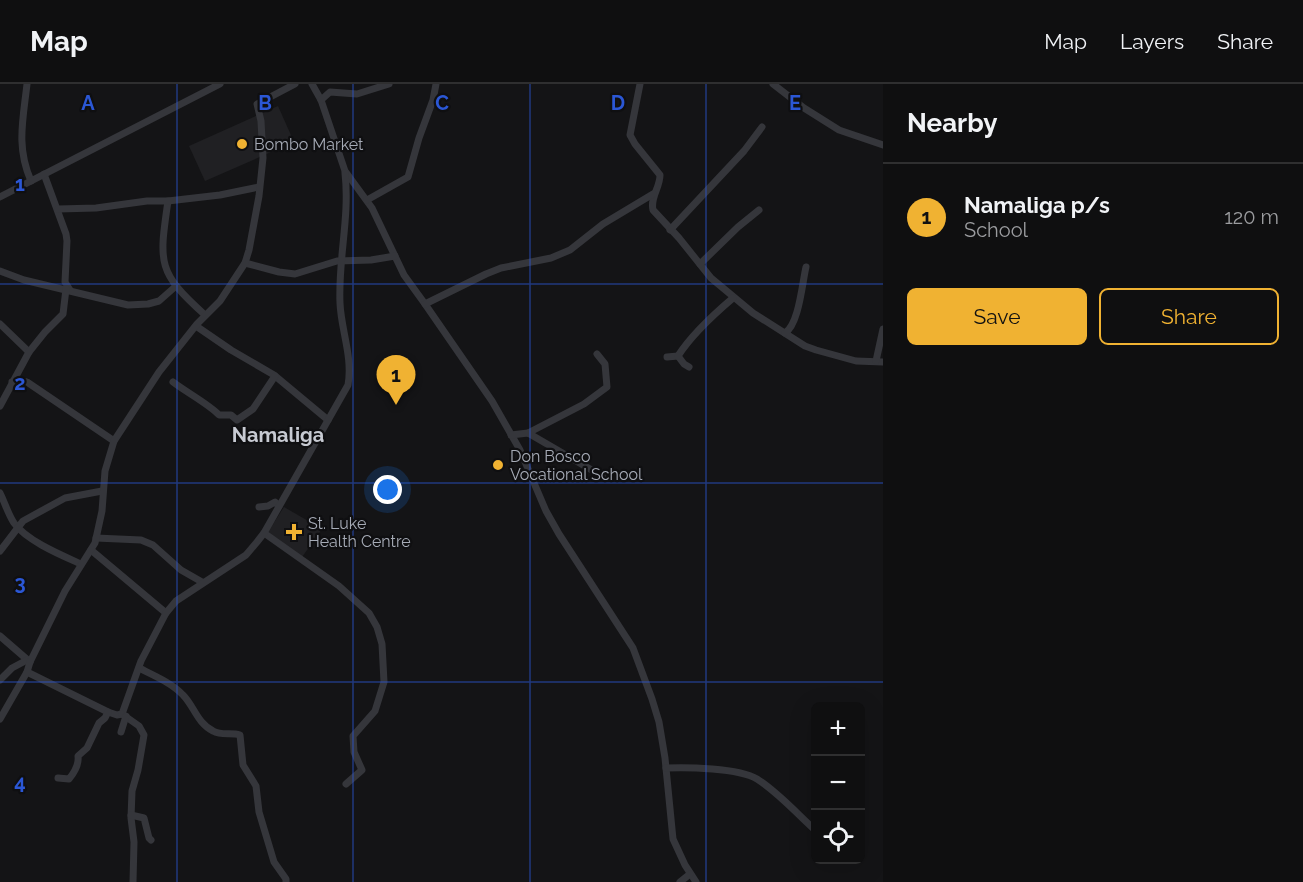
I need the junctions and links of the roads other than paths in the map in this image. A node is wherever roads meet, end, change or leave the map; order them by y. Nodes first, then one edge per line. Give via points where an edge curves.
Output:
1 (27, 84) edge
2 (220, 84) edge
3 (295, 84) edge
4 (312, 84) edge
5 (389, 84) edge
6 (436, 84) edge
7 (640, 84) edge
8 (773, 84) edge
9 (321, 99) junction
10 (762, 127) dead end
11 (883, 145) edge
12 (345, 171) junction
13 (44, 174) junction
14 (31, 181) junction
15 (259, 187) junction
16 (654, 194) junction
17 (0, 197) edge
18 (367, 200) junction
19 (168, 201) junction
20 (58, 209) junction
21 (759, 210) dead end
22 (670, 230) junction
23 (395, 256) junction
24 (340, 261) junction
25 (245, 263) junction
26 (700, 264) junction
27 (806, 267) dead end
28 (0, 271) edge
29 (176, 286) junction
30 (65, 287) junction
31 (734, 298) junction
32 (425, 304) junction
33 (205, 315) junction
34 (0, 324) edge
35 (196, 326) junction
36 (883, 329) edge
37 (785, 333) junction
38 (29, 352) junction
39 (597, 354) dead end
40 (678, 356) junction
41 (667, 357) dead end
42 (880, 361) edge
43 (689, 367) dead end
44 (275, 376) junction
45 (12, 382) junction
46 (173, 382) dead end
47 (0, 406) edge
48 (328, 420) junction
49 (528, 433) junction
50 (511, 435) junction
51 (114, 441) junction
52 (602, 476) dead end
53 (102, 491) junction
54 (0, 493) edge
55 (279, 506) junction
56 (259, 507) dead end
57 (17, 526) junction
58 (264, 533) junction
59 (96, 538) junction
60 (91, 550) junction
61 (0, 551) edge
62 (81, 564) junction
63 (202, 582) junction
64 (166, 613) junction
65 (0, 636) edge
66 (28, 661) junction
67 (139, 668) junction
68 (27, 672) junction
69 (0, 680) edge
70 (108, 712) junction
71 (124, 715) junction
72 (0, 719) edge
73 (121, 732) dead end
74 (666, 768) junction
75 (58, 778) dead end
76 (346, 784) dead end
77 (131, 815) junction
78 (811, 826) edge
79 (151, 840) dead end
80 (690, 874) junction
81 (133, 882) edge
82 (286, 882) edge
83 (680, 882) edge
84 (696, 882) edge

1 - 14 street via 21,146
2 - 13 street
3 - 15 street via 257,104 263,145
4 - 9 street
5 - 9 street via 357,94 330,92
6 - 18 street via 408,177
7 - 16 street via 630,135 660,175
8 - 11 street via 839,130
9 - 12 street
10 - 22 street
12 - 18 street
12 - 24 street via 347,213
13 - 14 street
13 - 20 street
14 - 17 street
15 - 19 street
15 - 25 street
16 - 22 street via 653,210
16 - 32 street via 603,224 570,250 501,268
18 - 23 street
19 - 20 street
19 - 29 street via 163,259
20 - 30 street via 68,241
21 - 26 street
22 - 26 street
23 - 24 street
23 - 32 street
24 - 25 street via 295,274
24 - 48 street via 340,302 349,378 345,393
25 - 33 street via 229,289
26 - 31 street
27 - 37 street via 795,318
28 - 30 street via 24,280
29 - 30 street via 159,301 135,305
29 - 33 street
30 - 38 street via 63,314
31 - 37 street
31 - 40 street via 710,318
32 - 50 street
33 - 35 street
34 - 38 street
35 - 44 street
35 - 51 street via 159,372
36 - 42 street
37 - 42 street via 826,353 856,361
38 - 45 street
39 - 49 street via 605,364 606,387 584,404
40 - 41 street
40 - 43 street
44 - 46 street via 253,409 237,420 231,415 219,415
44 - 48 street
45 - 47 street
45 - 51 street via 27,382
48 - 55 street
49 - 50 street
49 - 52 street
50 - 74 street via 550,519 633,648 659,722
51 - 53 street
53 - 57 street via 65,498
53 - 59 street
54 - 57 street
55 - 56 street via 275,502
55 - 58 street
57 - 61 street
57 - 62 street via 47,548
58 - 63 street via 246,555
58 - 76 street via 360,603 380,634 384,682 375,711 353,736 354,752 362,770
59 - 60 street
59 - 63 street via 141,540
60 - 62 street
60 - 64 street
62 - 66 street
63 - 64 street
64 - 67 street
65 - 66 street
66 - 68 street
66 - 69 street via 12,668
67 - 71 street
67 - 82 street via 183,695 210,730 240,735 243,765 256,786 269,849
68 - 70 street
68 - 72 street
70 - 71 street
70 - 75 street via 78,756 69,778
71 - 73 street
71 - 77 street via 144,735
74 - 78 street via 747,774 778,794
74 - 80 street via 674,839
77 - 79 street via 144,818
77 - 81 street
80 - 83 street
80 - 84 street

